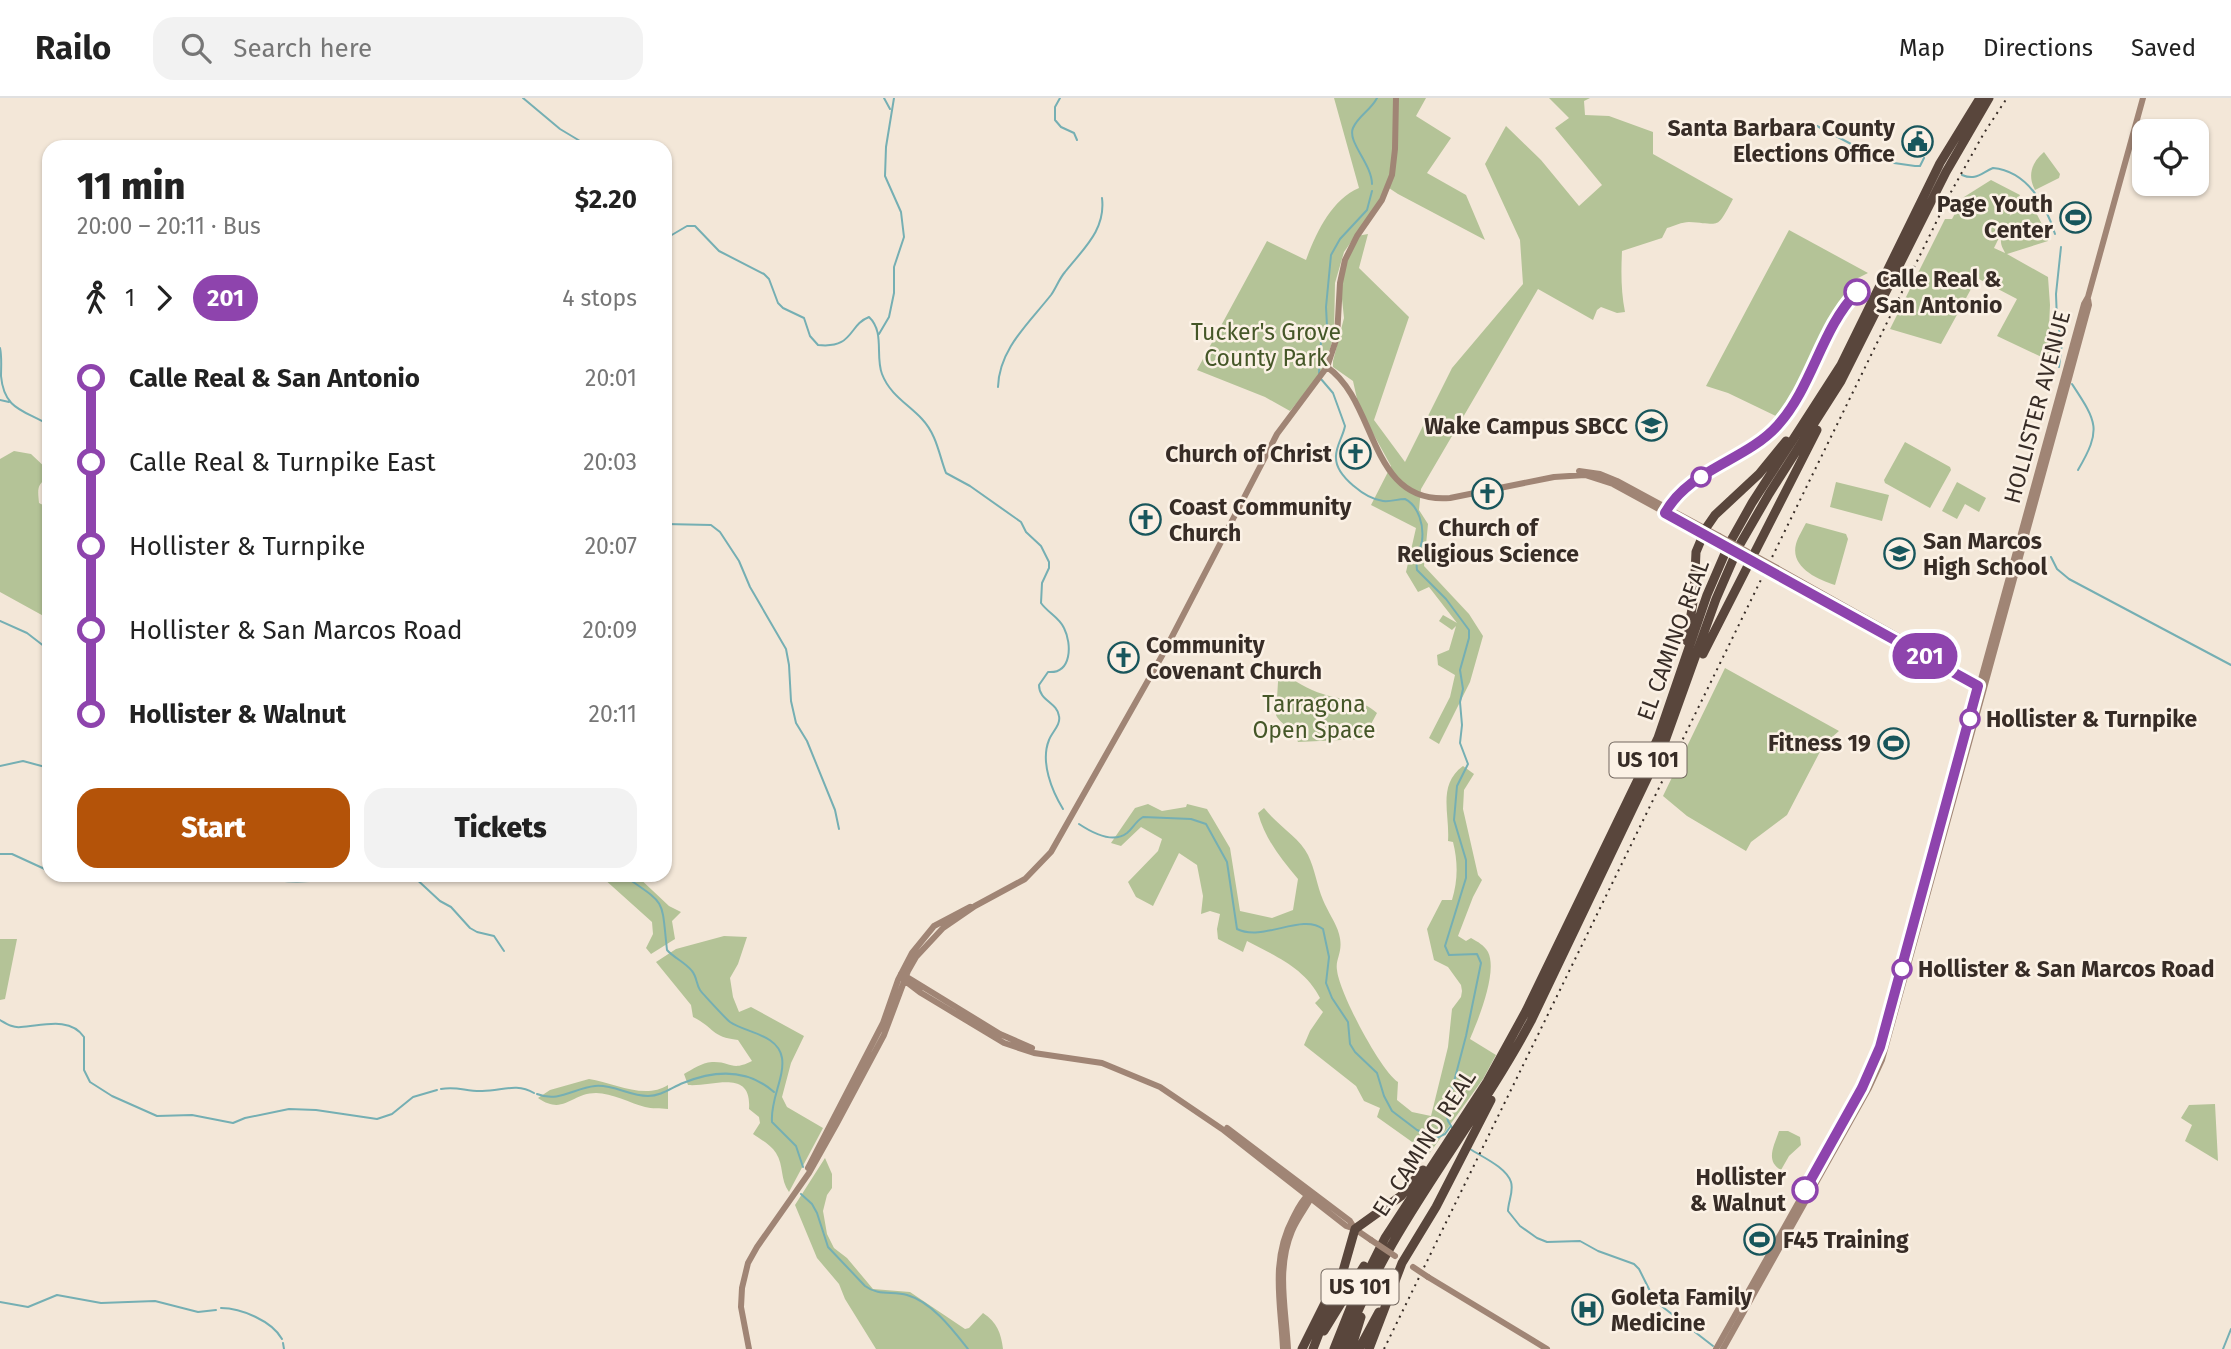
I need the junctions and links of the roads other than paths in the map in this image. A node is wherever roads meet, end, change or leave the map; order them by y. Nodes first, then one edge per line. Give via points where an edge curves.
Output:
1 (1396, 98) edge
2 (1980, 98) edge
3 (1989, 98) edge
4 (2143, 98) edge
5 (1325, 370) junction
6 (1841, 381) junction
7 (1821, 400) junction
8 (1705, 531) junction
9 (1751, 557) junction
10 (1981, 686) junction
11 (1680, 703) junction
12 (1664, 722) junction
13 (904, 976) junction
14 (1531, 1021) junction
15 (1467, 1119) junction
16 (1448, 1148) junction
17 (1309, 1196) junction
18 (1391, 1227) junction
19 (1355, 1229) junction
20 (1399, 1258) junction
21 (1382, 1260) junction
22 (1343, 1271) junction
23 (1392, 1290) junction
24 (1719, 1348) edge
25 (749, 1349) edge
26 (1283, 1349) edge
27 (1289, 1349) edge
28 (1302, 1349) edge
29 (1314, 1349) edge
30 (1334, 1349) edge
31 (1343, 1349) edge
32 (1351, 1349) edge
33 (1359, 1349) edge
34 (1369, 1349) edge
35 (1546, 1349) edge

1 - 5 main road via 1392,175 1345,260 1337,337
2 - 7 highway, EL CAMINO REAL / US 101 via 1941,163
3 - 6 highway, EL CAMINO REAL / US 101 via 1945,172
4 - 10 main road, HOLLISTER AVENUE
5 - 8 main road via 1339,376 1352,392 1388,470 1417,492 1450,498 1577,475 1600,479
5 - 13 main road via 1277,434 1163,654 1051,852 1025,879 934,926 917,945
6 - 9 highway
6 - 11 highway, EL CAMINO REAL / US 101 via 1739,546
7 - 8 highway
7 - 12 highway, EL CAMINO REAL / US 101 via 1729,544
8 - 9 main road, bridge
8 - 12 highway via 1696,552 1688,638
9 - 10 main road, bridge
9 - 11 highway
10 - 24 main road, HOLLISTER AVENUE via 1874,1063
11 - 14 highway, EL CAMINO REAL / US 101 via 1647,782
12 - 15 highway, EL CAMINO REAL / US 101 via 1527,1012
13 - 17 main road via 921,993 1004,1043 1034,1053 1102,1063 1160,1087
13 - 25 main road via 805,1176 757,1247 744,1275 741,1307
14 - 15 highway, EL CAMINO REAL / US 101 via 1508,1064
14 - 20 highway via 1436,1207
15 - 16 highway, EL CAMINO REAL / US 101
16 - 18 highway, EL CAMINO REAL / US 101
16 - 19 highway via 1401,1196
16 - 21 highway, EL CAMINO REAL / US 101
17 - 19 main road via 1350,1221
17 - 26 main road via 1287,1230 1279,1259
17 - 27 main road via 1292,1231 1283,1265
18 - 29 highway
18 - 30 highway, EL CAMINO REAL / US 101
19 - 20 main road, bridge
19 - 22 highway
20 - 23 highway
20 - 35 main road, bridge
21 - 31 highway, EL CAMINO REAL / US 101
21 - 32 highway
22 - 28 highway
22 - 29 highway
23 - 33 highway
23 - 34 highway

